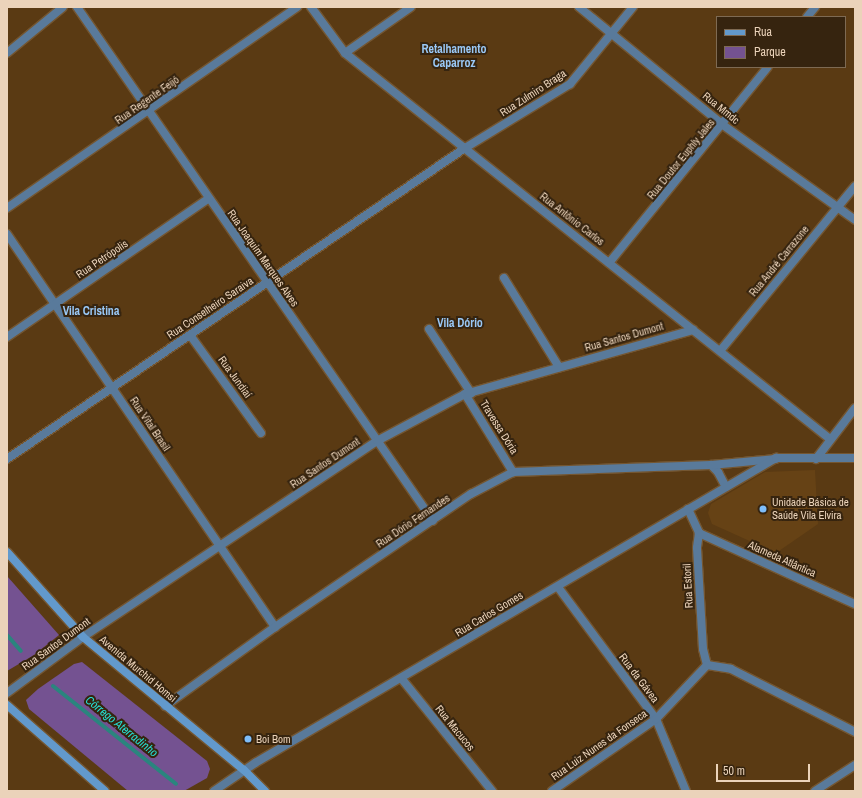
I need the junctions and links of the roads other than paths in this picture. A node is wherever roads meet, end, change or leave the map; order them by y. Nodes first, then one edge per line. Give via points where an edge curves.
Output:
1 (63, 7) edge
2 (77, 7) edge
3 (297, 7) edge
4 (311, 7) edge
5 (410, 7) edge
6 (579, 7) edge
7 (632, 7) edge
8 (815, 7) edge
9 (808, 16) edge
10 (612, 32) junction
11 (7, 53) edge
12 (345, 53) junction
13 (767, 68) edge
14 (149, 112) junction
15 (723, 125) junction
16 (465, 148) junction
17 (855, 186) edge
18 (209, 198) junction
19 (838, 206) junction
20 (7, 208) edge
21 (855, 220) edge
22 (7, 234) edge
23 (609, 263) junction
24 (504, 278) dead end
25 (267, 283) junction
26 (55, 304) junction
27 (429, 329) dead end
28 (693, 330) junction
29 (190, 334) junction
30 (7, 337) edge
31 (720, 351) junction
32 (558, 367) junction
33 (112, 388) junction
34 (468, 393) junction
35 (855, 408) edge
36 (261, 433) dead end
37 (830, 438) junction
38 (377, 441) junction
39 (776, 458) junction
40 (816, 458) junction
41 (855, 458) edge
42 (7, 459) edge
43 (711, 465) junction
44 (514, 472) junction
45 (726, 487) junction
46 (688, 509) junction
47 (433, 521) junction
48 (700, 533) junction
49 (219, 546) junction
50 (7, 552) edge
51 (558, 587) junction
52 (854, 602) edge
53 (275, 627) junction
54 (83, 637) junction
55 (707, 665) junction
56 (402, 679) junction
57 (7, 693) edge
58 (7, 705) edge
59 (165, 706) junction
60 (656, 719) junction
61 (855, 732) edge
62 (855, 765) edge
63 (244, 770) junction
64 (105, 791) edge
65 (214, 791) edge
66 (265, 791) edge
67 (492, 791) edge
68 (552, 791) edge
69 (686, 791) edge
70 (815, 791) edge

1 - 11 street
2 - 14 street, Rua Joaquim Marques Alves
3 - 14 street, Rua Regente Feijó
4 - 12 street, Rua Antônio Carlos
5 - 12 street
6 - 10 street, Rua Mmdc
7 - 10 street, Rua Zulmiro Braga
8 - 9 street
10 - 15 street, Rua Mmdc
10 - 16 street, Rua Zulmiro Braga via 570,84
12 - 16 street, Rua Antônio Carlos
13 - 15 street, Rua Doutor Euphly Jales
14 - 18 street, Rua Joaquim Marques Alves
14 - 20 street, Rua Regente Feijó
15 - 19 street, Rua Mmdc
15 - 23 street, Rua Doutor Euphly Jales
16 - 23 street, Rua Antônio Carlos
16 - 25 street, Rua Conselheiro Saraiva
17 - 19 street, Rua André Carrazone
18 - 25 street, Rua Joaquim Marques Alves
18 - 26 street, Rua Petrópolis
19 - 21 street, Rua Mmdc
19 - 31 street, Rua André Carrazone
22 - 26 street, Rua Vital Brasil
23 - 28 street, Rua Antônio Carlos
24 - 32 street
25 - 29 street, Rua Conselheiro Saraiva
25 - 38 street, Rua Joaquim Marques Alves
26 - 30 street, Rua Petrópolis
26 - 33 street, Rua Vital Brasil
27 - 34 street, Travessa Dória
28 - 31 street, Rua Antônio Carlos
28 - 32 street, Rua Santos Dumont
29 - 33 street, Rua Conselheiro Saraiva
29 - 36 street, Rua Jundiaí
31 - 37 street, Rua Antônio Carlos
32 - 34 street, Rua Santos Dumont
33 - 42 street, Rua Conselheiro Saraiva
33 - 49 street, Rua Vital Brasil
34 - 38 street, Rua Santos Dumont
34 - 44 street, Travessa Dória
35 - 37 street
37 - 40 street
38 - 47 street, Rua Joaquim Marques Alves
38 - 49 street, Rua Santos Dumont
39 - 40 street, Rua Dório Fernandes
39 - 43 street, Rua Dório Fernandes
39 - 45 street, Rua Carlos Gomes
40 - 41 street, Rua Dório Fernandes
43 - 44 street, Rua Dório Fernandes
43 - 45 street
44 - 47 street, Rua Dório Fernandes via 493,481
45 - 46 street, Rua Carlos Gomes
46 - 48 street
46 - 51 street, Rua Carlos Gomes
47 - 53 street, Rua Dório Fernandes
48 - 52 street, Alameda Atlântica
48 - 55 street, Rua Estoril via 697,548 703,649
49 - 53 street, Rua Vital Brasil
49 - 54 street, Rua Santos Dumont
50 - 54 main road, Avenida Murchid Homsi
51 - 56 street, Rua Carlos Gomes
51 - 60 street, Rua da Gávea
53 - 59 street, Rua Dório Fernandes
54 - 57 street, Rua Santos Dumont
54 - 59 main road, Avenida Murchid Homsi
55 - 60 street, Rua Luiz Nunes da Fonseca
55 - 61 street via 731,669
56 - 63 street, Rua Carlos Gomes
56 - 67 street, Rua Macucos
58 - 64 main road
59 - 63 main road, Avenida Murchid Homsi
60 - 68 street, Rua Luiz Nunes da Fonseca
60 - 69 street, Rua da Gávea
62 - 70 street
63 - 65 street, Rua Carlos Gomes
63 - 66 main road, Avenida Murchid Homsi

